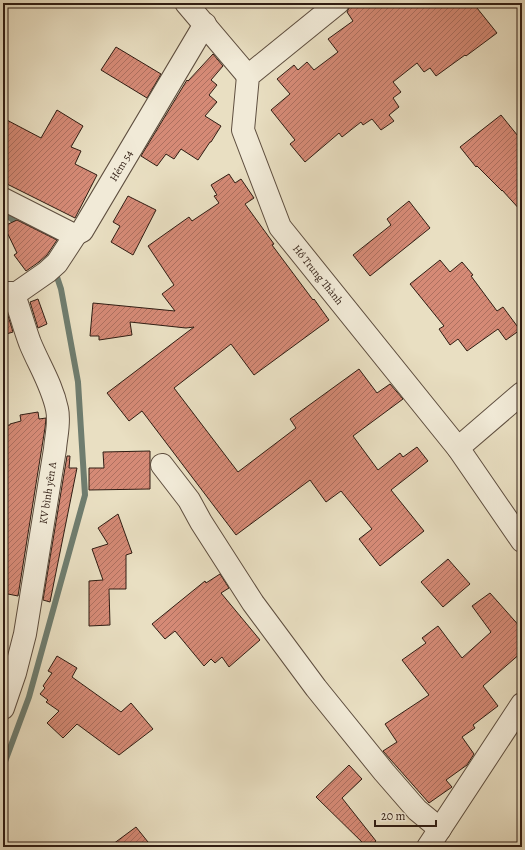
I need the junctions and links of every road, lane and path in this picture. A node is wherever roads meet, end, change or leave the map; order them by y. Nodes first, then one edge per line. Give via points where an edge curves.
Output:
1 (186, 3) edge
2 (338, 3) edge
3 (205, 24) junction
4 (248, 76) junction
5 (3, 199) edge
6 (76, 234) junction
7 (9, 295) edge
8 (522, 393) edge
9 (458, 448) junction
10 (162, 465) dead end
11 (522, 541) edge
12 (522, 704) edge
13 (3, 708) edge
14 (434, 838) edge

1 - 3 street
2 - 4 street
3 - 4 street
3 - 6 street, Hẻm 54 via 82,231
4 - 9 street, Hồ Trung Thành via 243,130 280,227
5 - 6 street
6 - 7 street, Hẻm 54 via 52,268
7 - 13 street, KV bình yên A via 54,398 58,410 58,423 26,628
8 - 9 street
9 - 11 street, Hồ Trung Thành
10 - 14 street via 189,500 253,603 312,682 417,810
12 - 14 street

